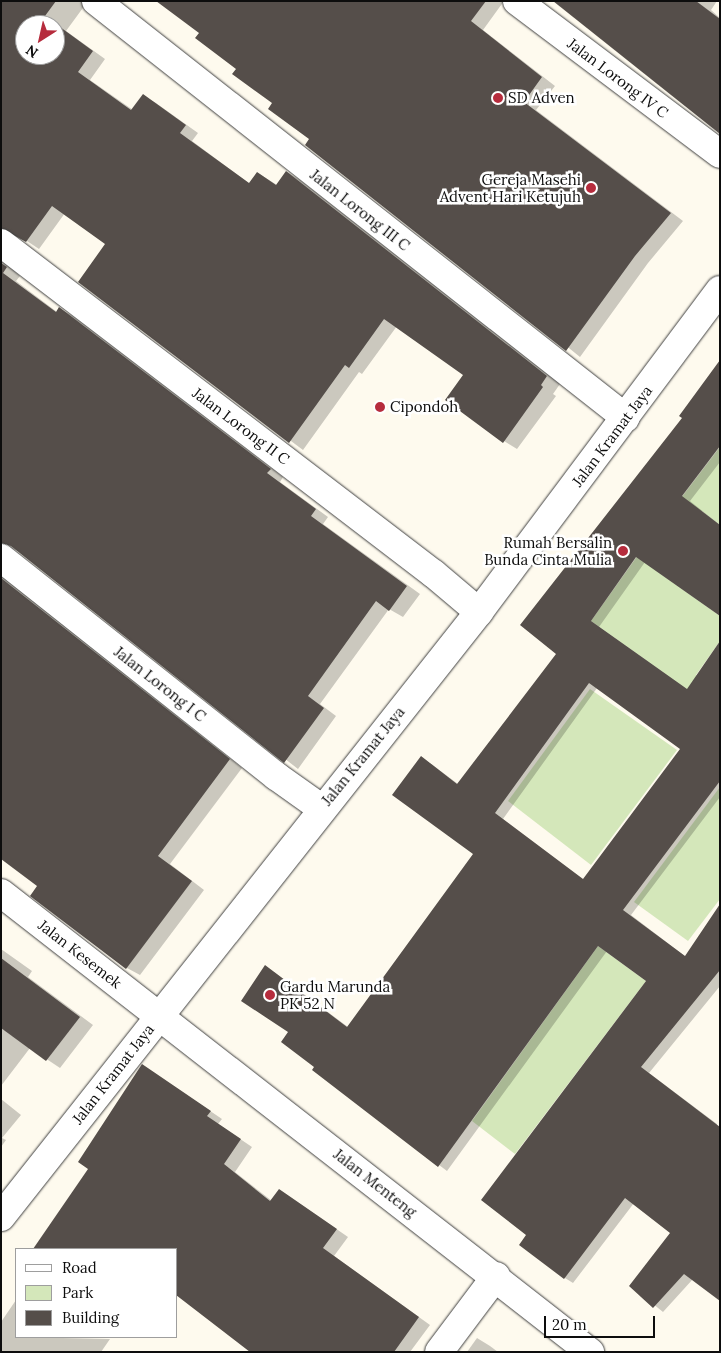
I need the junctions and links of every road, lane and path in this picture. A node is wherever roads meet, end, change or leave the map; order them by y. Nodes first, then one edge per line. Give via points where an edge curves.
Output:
1 (96, 1) edge
2 (517, 1) edge
3 (720, 154) edge
4 (1, 242) edge
5 (720, 290) edge
6 (626, 418) junction
7 (1, 558) edge
8 (479, 612) junction
9 (321, 808) junction
10 (1, 893) edge
11 (159, 1015) junction
12 (1, 1217) edge
13 (496, 1276) junction
14 (440, 1352) edge
15 (590, 1352) edge

1 - 6 street, Jalan Lorong III C
2 - 3 street, Jalan Lorong IV C
4 - 8 street, Jalan Lorong II C via 434,574
5 - 6 street, Jalan Kramat Jaya
6 - 8 street, Jalan Kramat Jaya
7 - 9 street, Jalan Lorong I C
8 - 9 street, Jalan Kramat Jaya
9 - 11 street, Jalan Kramat Jaya
10 - 11 street, Jalan Kesemek
11 - 12 street, Jalan Kramat Jaya
11 - 13 street, Jalan Menteng
13 - 14 street
13 - 15 street, Jalan Menteng

